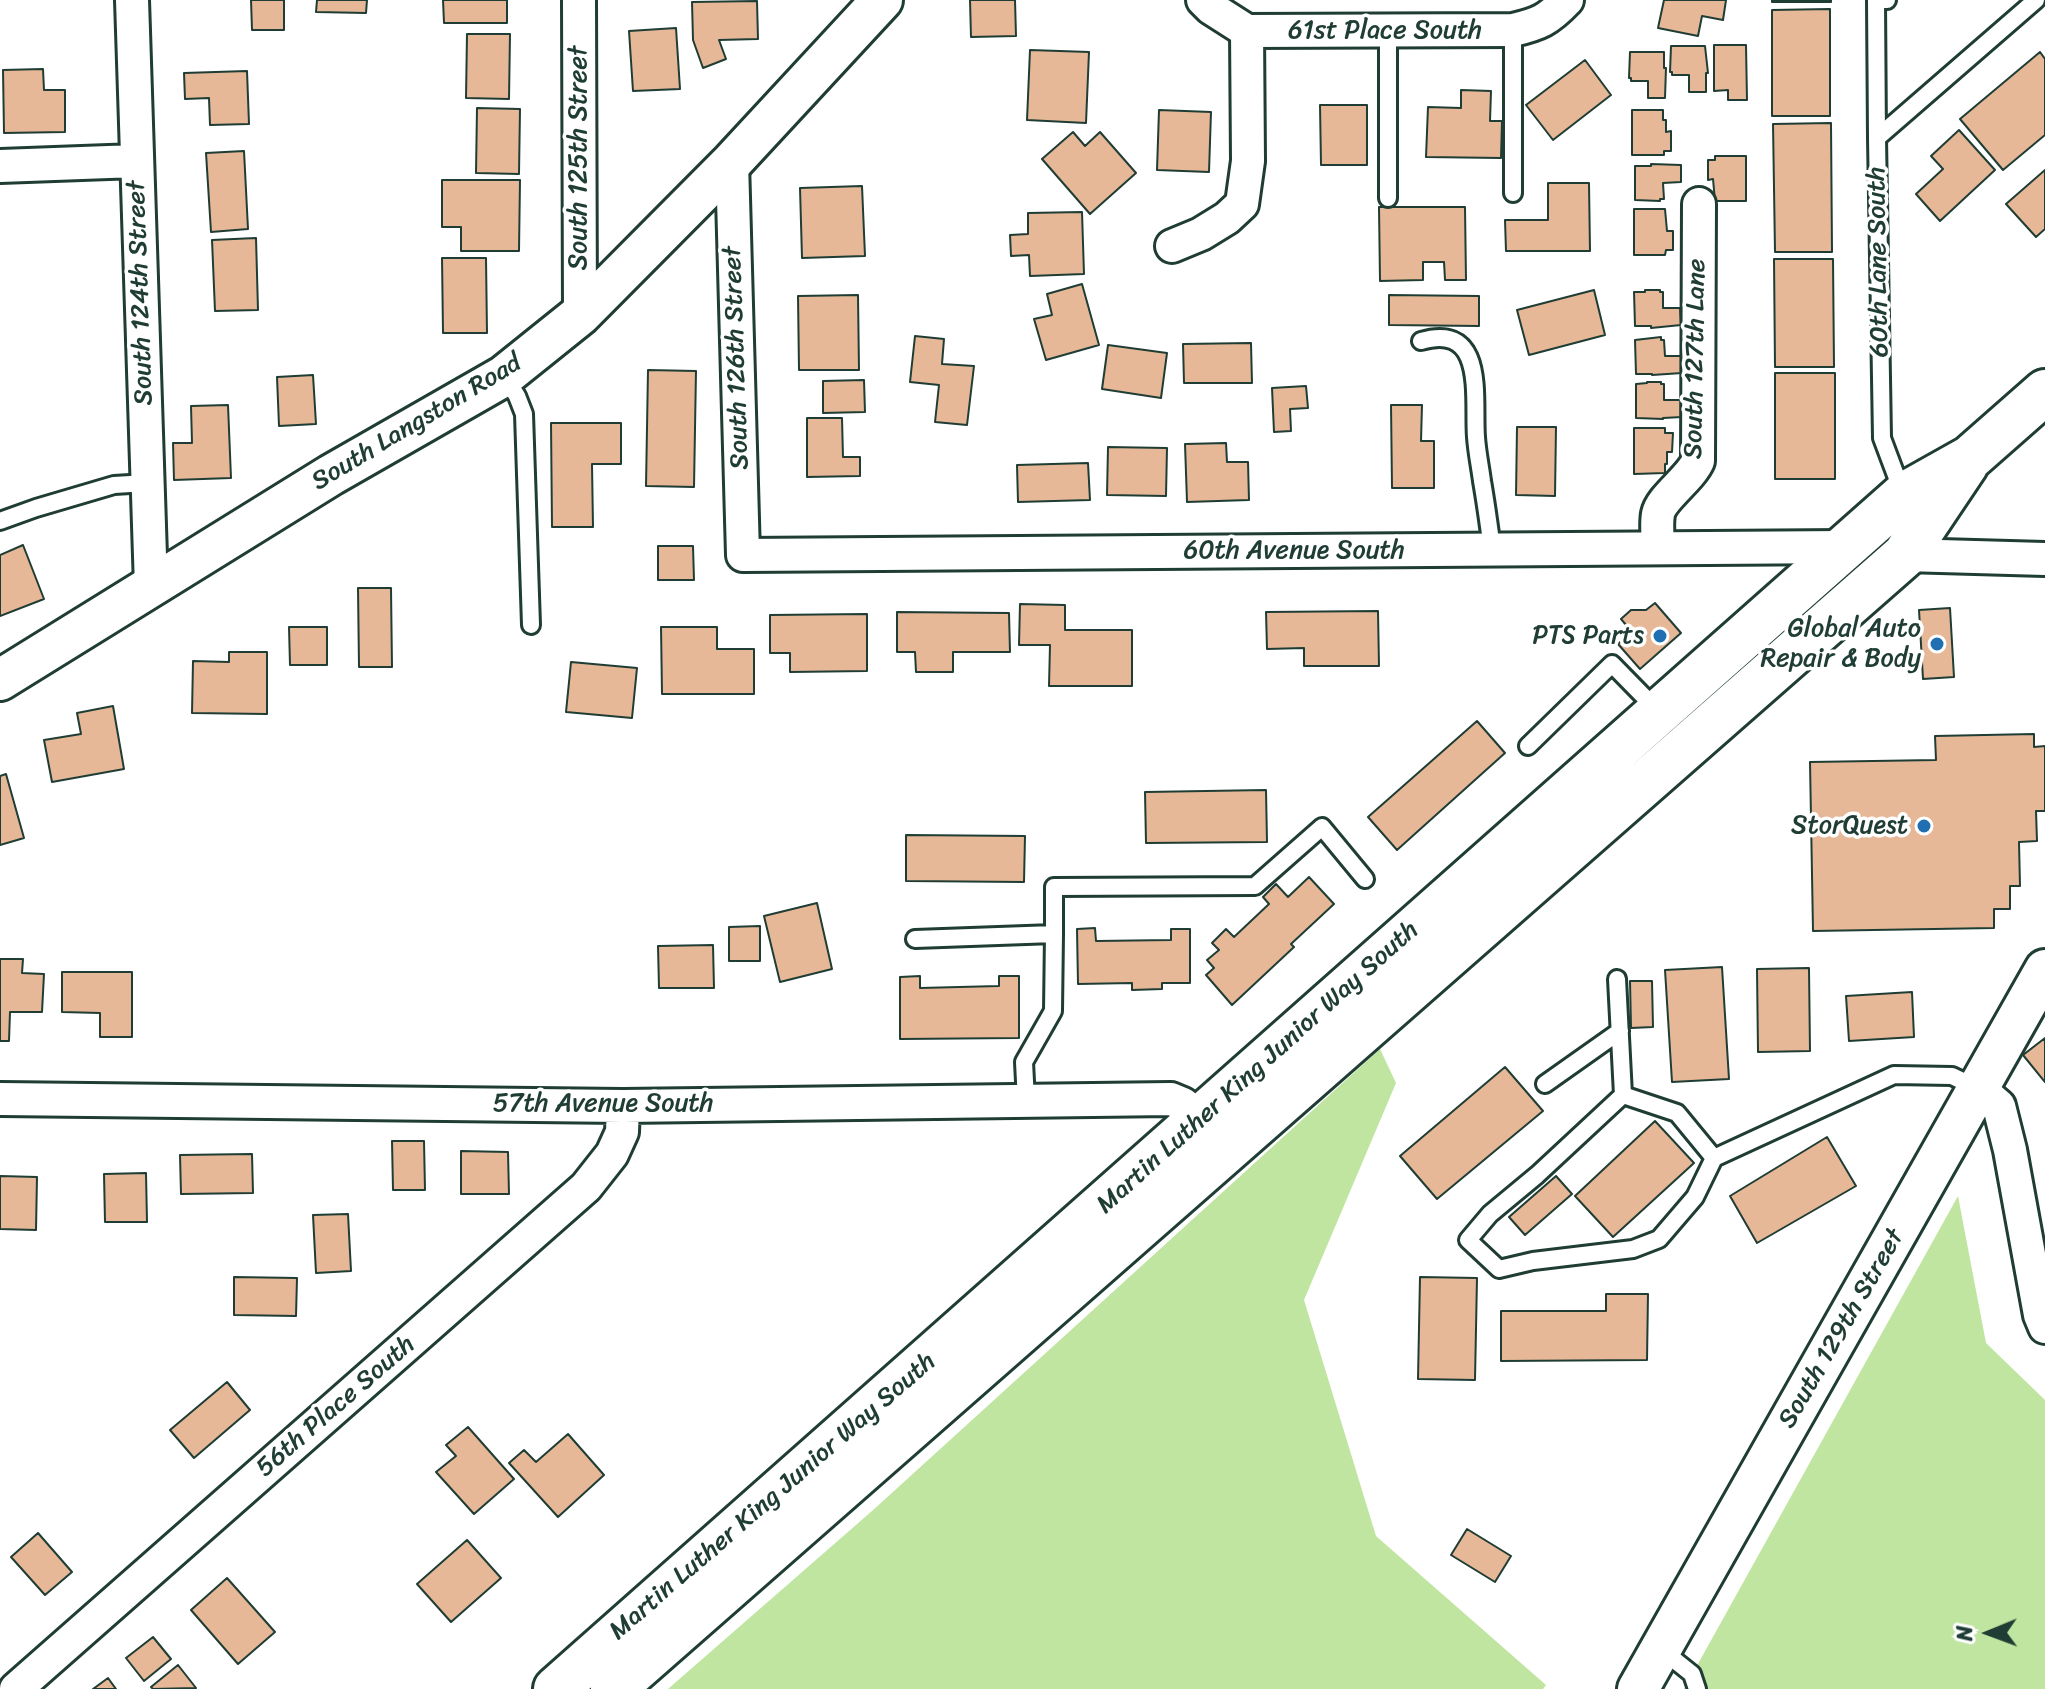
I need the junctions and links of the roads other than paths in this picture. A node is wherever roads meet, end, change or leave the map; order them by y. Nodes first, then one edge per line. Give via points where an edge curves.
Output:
1 (132, 0) edge
2 (579, 0) edge
3 (882, 0) edge
4 (1203, 0) edge
5 (1567, 0) edge
6 (1887, 0) edge
7 (2036, 0) edge
8 (1513, 30) junction
9 (1247, 31) junction
10 (1388, 31) junction
11 (1877, 138) junction
12 (136, 161) junction
13 (732, 162) junction
14 (0, 166) edge
15 (1513, 193) dead end
16 (1388, 198) dead end
17 (1699, 204) dead end
18 (1172, 246) dead end
19 (580, 315) junction
20 (1421, 341) dead end
21 (504, 376) junction
22 (2042, 403) edge
23 (1970, 458) junction
24 (147, 483) junction
25 (1904, 495) junction
26 (0, 521) edge
27 (1845, 547) junction
28 (1658, 548) junction
29 (1492, 549) junction
30 (743, 555) joint
31 (1905, 555) junction
32 (2045, 559) edge
33 (151, 587) junction
34 (531, 625) dead end
35 (0, 680) edge
36 (1659, 712) junction
37 (1528, 746) dead end
38 (1365, 879) dead end
39 (1054, 934) junction
40 (915, 939) dead end
41 (2045, 970) edge
42 (1617, 979) dead end
43 (1620, 1031) junction
44 (1545, 1084) dead end
45 (1978, 1088) junction
46 (1623, 1095) junction
47 (0, 1099) edge
48 (1026, 1101) junction
49 (623, 1106) junction
50 (1200, 1119) junction
51 (1714, 1158) junction
52 (2045, 1327) edge
53 (1661, 1649) junction
54 (16, 1689) edge
55 (556, 1689) edge
56 (613, 1689) edge
57 (1638, 1689) edge
58 (1697, 1689) edge

1 - 12 street, South 124th Street
2 - 19 street, South 125th Street
3 - 13 street, South Langston Road
4 - 9 street
5 - 8 street, 61st Place South via 1551,16
6 - 11 lane via 1876,0
7 - 11 lane, 60th Lane South
8 - 10 street, 61st Place South
8 - 15 lane
9 - 10 street, 61st Place South
9 - 18 street via 1248,161 1242,204 1201,234
10 - 16 lane
11 - 25 lane, 60th Lane South via 1882,438
12 - 14 street
12 - 24 street, South 124th Street
13 - 19 street, South Langston Road
13 - 30 street, South 126th Street
17 - 28 street, South 127th Lane via 1698,461 1658,513
19 - 21 street, South Langston Road
20 - 29 lane via 1450,338 1473,366 1476,438
21 - 33 street, South Langston Road
21 - 34 lane via 524,414
22 - 23 main road, Martin Luther King Junior Way South
23 - 25 main road, Martin Luther King Junior Way South
23 - 31 main road, Martin Luther King Junior Way South
24 - 26 lane via 114,485
24 - 33 street, South 124th Street
25 - 27 main road, Martin Luther King Junior Way South
27 - 28 street, 60th Avenue South
27 - 36 main road, Martin Luther King Junior Way South
28 - 29 street, 60th Avenue South
29 - 30 street, 60th Avenue South
31 - 32 street
31 - 56 main road, Martin Luther King Junior Way South
33 - 35 street, South Langston Road
36 - 37 lane via 1612,664
36 - 50 main road, Martin Luther King Junior Way South
38 - 39 lane via 1322,827 1255,886 1054,887
39 - 40 lane
39 - 48 lane via 1053,1011 1024,1062
41 - 45 street, South 129th Street
42 - 43 lane
43 - 44 lane
43 - 46 lane
45 - 51 lane via 1952,1076 1894,1075
45 - 52 street via 1999,1106
45 - 53 street, South 129th Street
46 - 51 lane via 1677,1113
46 - 51 lane via 1468,1240 1499,1269 1633,1249 1659,1239 1695,1197
47 - 49 street, 57th Avenue South
48 - 49 street, 57th Avenue South
48 - 50 street, 57th Avenue South via 1171,1099
49 - 54 street, 56th Place South via 622,1132 612,1154 586,1187
50 - 55 main road, Martin Luther King Junior Way South
53 - 57 street, South 129th Street
53 - 58 lane via 1692,1674

